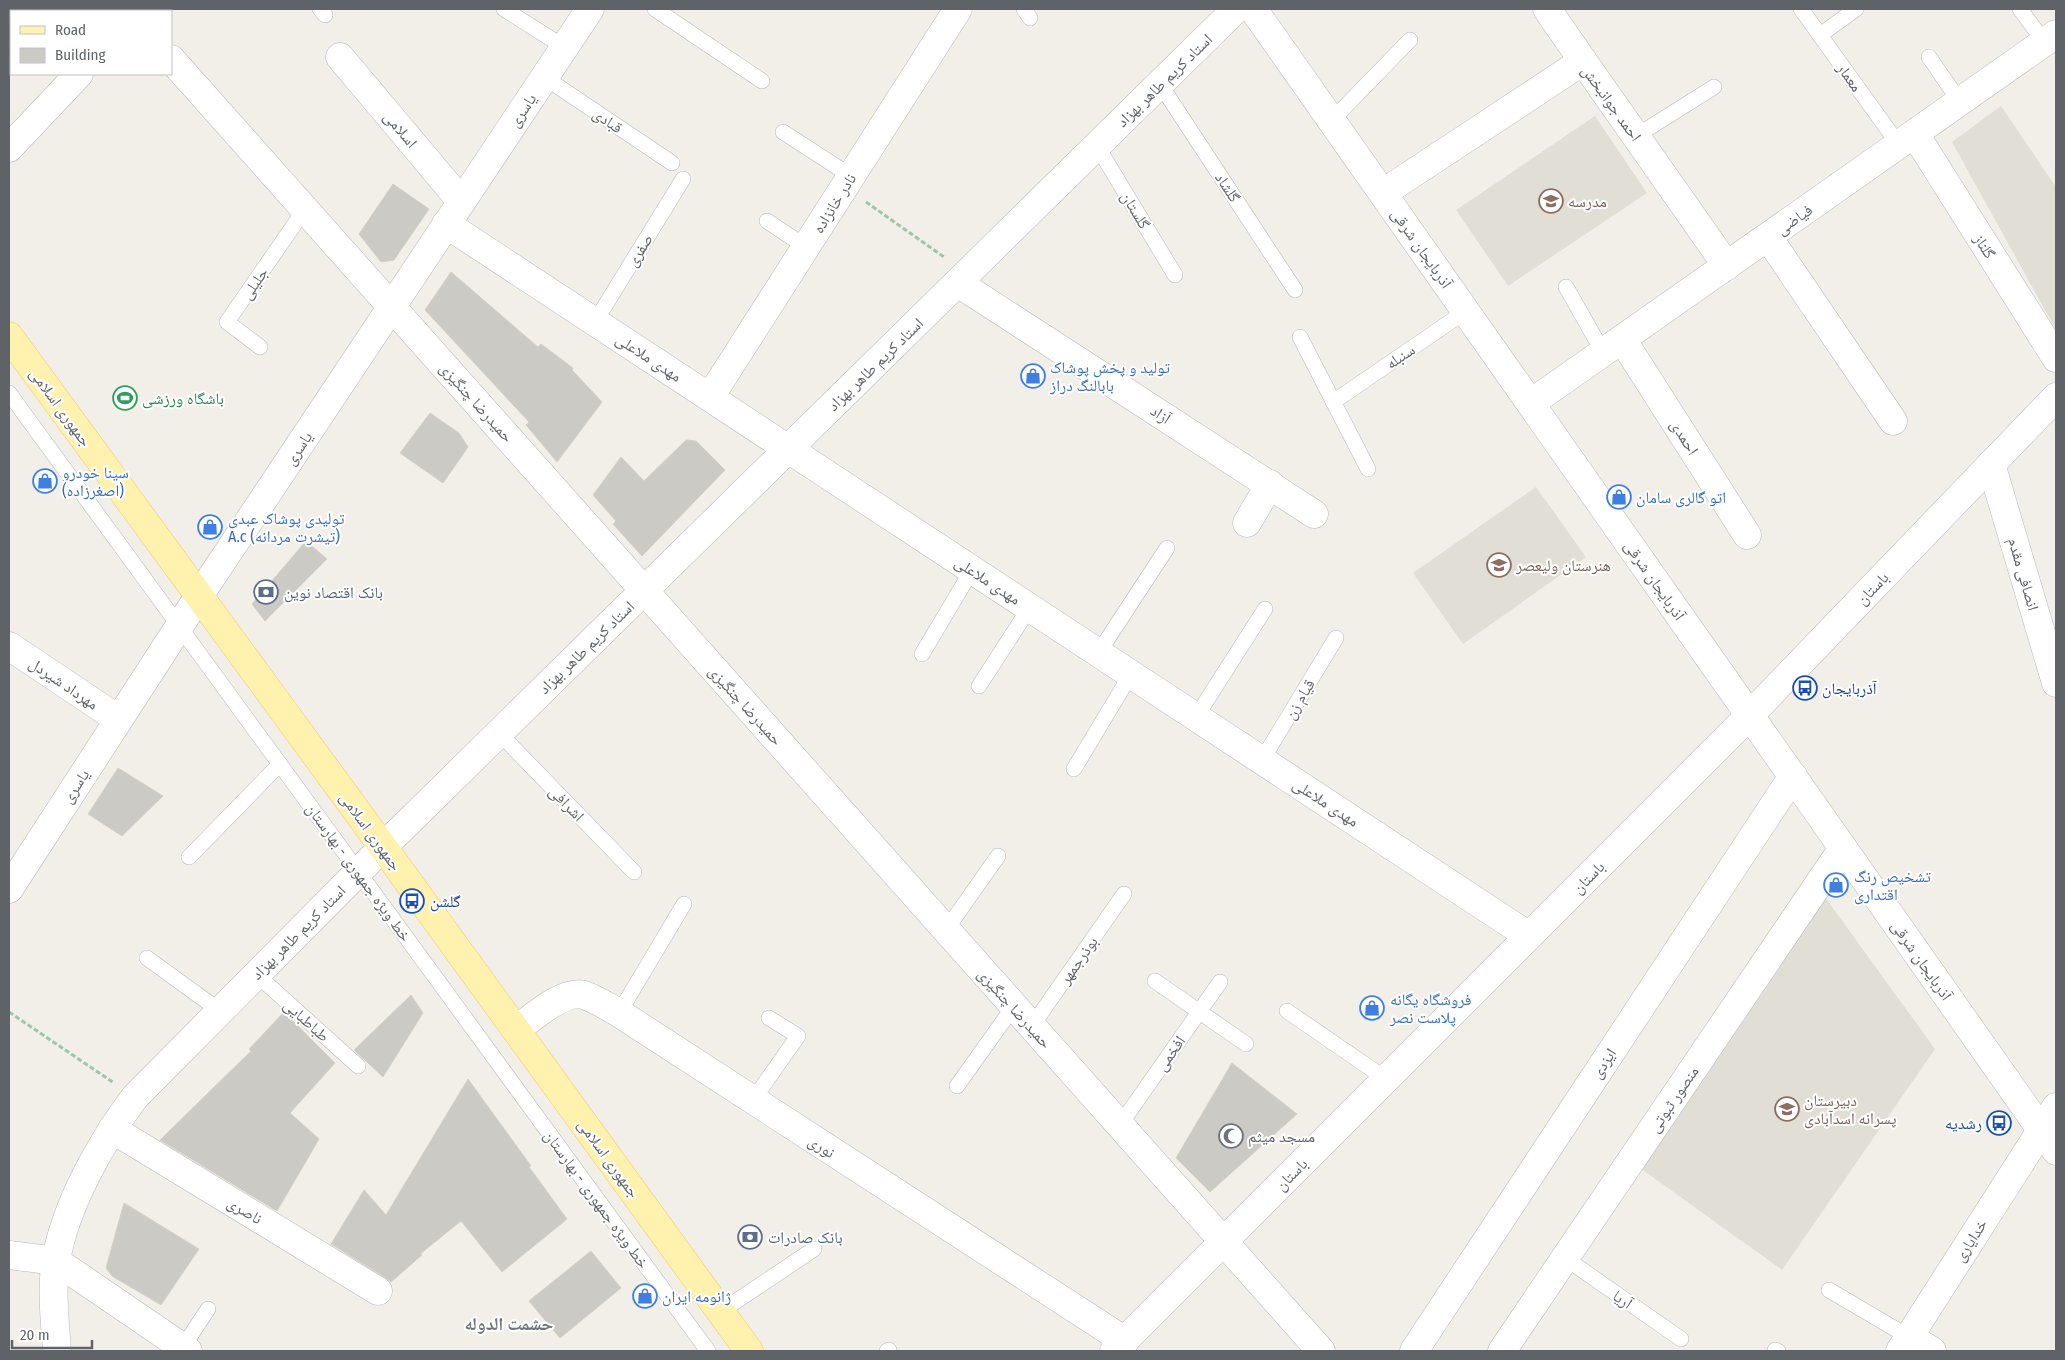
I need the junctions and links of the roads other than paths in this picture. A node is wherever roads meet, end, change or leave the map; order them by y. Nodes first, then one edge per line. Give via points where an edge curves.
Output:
1 (504, 9) edge
2 (590, 9) edge
3 (655, 9) edge
4 (958, 9) edge
5 (1236, 9) edge
6 (1253, 9) edge
7 (1547, 9) edge
8 (1801, 9) edge
9 (1856, 9) edge
10 (2020, 9) edge
11 (1820, 35) junction
12 (2050, 38) edge
13 (1410, 40) dead end
14 (564, 47) junction
15 (340, 57) dead end
16 (1928, 57) dead end
17 (172, 60) edge
18 (1583, 61) junction
19 (78, 75) edge
20 (544, 77) junction
21 (762, 81) dead end
22 (1160, 84) junction
23 (1714, 87) dead end
24 (1960, 102) junction
25 (1332, 120) junction
26 (783, 132) dead end
27 (1636, 136) junction
28 (1907, 140) junction
29 (1097, 146) junction
30 (9, 148) edge
31 (672, 163) dead end
32 (682, 179) dead end
33 (848, 181) junction
34 (1383, 193) junction
35 (462, 202) junction
36 (305, 209) junction
37 (767, 221) dead end
38 (446, 224) junction
39 (1768, 237) junction
40 (806, 247) junction
41 (1727, 266) junction
42 (1175, 275) dead end
43 (962, 278) junction
44 (1566, 287) dead end
45 (1295, 290) dead end
46 (392, 307) junction
47 (1466, 311) junction
48 (595, 322) junction
49 (9, 336) edge
50 (1300, 338) dead end
51 (1613, 346) junction
52 (260, 347) dead end
53 (2056, 358) edge
54 (9, 393) edge
55 (710, 397) junction
56 (2056, 397) edge
57 (1333, 402) junction
58 (1531, 403) junction
59 (1893, 421) dead end
60 (788, 449) junction
61 (1992, 464) junction
62 (1368, 469) dead end
63 (1270, 484) junction
64 (1314, 514) dead end
65 (1248, 523) dead end
66 (1747, 535) dead end
67 (1167, 548) dead end
68 (972, 570) junction
69 (644, 590) junction
70 (199, 596) junction
71 (1030, 607) junction
72 (1265, 609) dead end
73 (179, 626) junction
74 (1336, 638) dead end
75 (9, 646) edge
76 (1099, 652) junction
77 (922, 654) dead end
78 (1131, 674) junction
79 (2056, 679) edge
80 (979, 686) dead end
81 (1750, 715) junction
82 (1196, 717) junction
83 (118, 719) junction
84 (499, 733) junction
85 (1262, 760) junction
86 (280, 764) junction
87 (1074, 769) dead end
88 (1793, 776) junction
89 (383, 847) junction
90 (1843, 848) junction
91 (998, 856) dead end
92 (189, 857) dead end
93 (358, 872) junction
94 (634, 872) dead end
95 (9, 886) edge
96 (1124, 894) dead end
97 (684, 904) dead end
98 (946, 930) junction
99 (1529, 936) junction
100 (147, 958) dead end
101 (256, 974) junction
102 (1155, 981) dead end
103 (1220, 982) dead end
104 (1014, 1006) junction
105 (220, 1011) junction
106 (1287, 1011) dead end
107 (1199, 1012) junction
108 (619, 1013) junction
109 (769, 1018) dead end
110 (1032, 1026) junction
111 (516, 1030) junction
112 (1246, 1044) dead end
113 (358, 1066) dead end
114 (1386, 1079) junction
115 (957, 1086) dead end
116 (753, 1100) junction
117 (2056, 1107) edge
118 (1120, 1125) junction
119 (112, 1129) junction
120 (2049, 1140) edge
121 (1224, 1242) junction
122 (814, 1249) dead end
123 (9, 1255) edge
124 (1565, 1258) junction
125 (56, 1262) junction
126 (1829, 1290) dead end
127 (378, 1291) dead end
128 (208, 1309) dead end
129 (720, 1312) junction
130 (1681, 1339) dead end
131 (1904, 1344) edge
132 (1120, 1346) edge
133 (185, 1349) edge
134 (57, 1351) edge
135 (708, 1351) edge
136 (749, 1351) edge
137 (1321, 1351) edge
138 (1414, 1351) edge
139 (1502, 1351) edge
140 (1932, 1351) edge

1 - 14 lane
2 - 14 street, یاسری
3 - 21 lane
4 - 33 street, نادر خانزاده
5 - 22 street, استاد کریم طاهر بهزاد
6 - 25 street, آذربایجان شرقی
7 - 18 street
8 - 11 lane, معمار
9 - 11 lane
10 - 12 lane
11 - 28 lane, معمار
12 - 24 street, فیاضی
13 - 25 lane
14 - 20 street, یاسری
15 - 35 street, اسلامی
16 - 24 lane
17 - 36 street, حمیدرضا چنگیزی
18 - 27 street, احمد جوانبخش
18 - 34 street, احمد جوانبخش
19 - 30 street
20 - 31 lane, قبادی
20 - 35 street, یاسری
22 - 29 street, استاد کریم طاهر بهزاد
22 - 45 lane, گلشاد
23 - 27 lane
24 - 28 street, فیاضی
25 - 34 street, آذربایجان شرقی
26 - 33 lane
27 - 41 street, احمد جوانبخش
28 - 39 street, فیاضی
28 - 53 street, گلناز
29 - 42 lane, گلستان
29 - 43 street, استاد کریم طاهر بهزاد
32 - 48 lane, صفری
33 - 40 street, نادر خانزاده
34 - 47 street, آذربایجان شرقی
35 - 38 street, یاسری
36 - 46 street, حمیدرضا چنگیزی
36 - 52 lane, جلیلی via 227,322
37 - 40 lane
38 - 46 street, یاسری
38 - 48 street, مهدی ملاعلی
39 - 41 street, فیاضی
39 - 59 street
40 - 55 street, نادر خانزاده
41 - 51 street, فیاضی
43 - 60 street, استاد کریم طاهر بهزاد
43 - 63 street, آزاد
44 - 51 lane
46 - 69 street, حمیدرضا چنگیزی
46 - 70 street, یاسری
47 - 57 lane, سنبله
47 - 58 street, آذربایجان شرقی
48 - 55 street, مهدی ملاعلی
49 - 70 main road, جمهوری اسلامی
50 - 57 lane
51 - 58 street, فیاضی
51 - 66 street, احمدی
54 - 73 lane, خط ویژه جمهوری - بهارستان
55 - 60 street, مهدی ملاعلی
56 - 61 street, باستان
57 - 62 lane
58 - 81 street, آذربایجان شرقی
60 - 68 street, مهدی ملاعلی
60 - 69 street, استاد کریم طاهر بهزاد
61 - 79 street, انصافی مقدم
61 - 81 street, باستان
63 - 64 street, آزاد
63 - 65 street
67 - 76 lane
68 - 71 street, مهدی ملاعلی
68 - 77 lane
69 - 84 street, استاد کریم طاهر بهزاد
69 - 98 street, حمیدرضا چنگیزی
70 - 73 street, یاسری
70 - 89 main road, جمهوری اسلامی
71 - 76 street, مهدی ملاعلی
71 - 80 lane
72 - 82 lane
73 - 83 street, یاسری
73 - 86 lane, خط ویژه جمهوری - بهارستان
74 - 85 lane, قیام زن
75 - 83 street, مهرداد شیردل
76 - 78 street, مهدی ملاعلی
78 - 82 street, مهدی ملاعلی
78 - 87 lane
81 - 88 street, آذربایجان شرقی
81 - 99 street, باستان
82 - 85 street, مهدی ملاعلی
83 - 95 street, یاسری
84 - 89 street, استاد کریم طاهر بهزاد
84 - 94 lane, اشرافی
85 - 99 street, مهدی ملاعلی
86 - 92 lane
86 - 93 lane, خط ویژه جمهوری - بهارستان
88 - 90 street, آذربایجان شرقی
88 - 138 street, ایزدی
89 - 93 street, استاد کریم طاهر بهزاد
89 - 111 main road, جمهوری اسلامی
90 - 120 street, آذربایجان شرقی
90 - 124 street, منصور ثبوتی
91 - 98 lane
93 - 101 street, استاد کریم طاهر بهزاد
93 - 135 lane, خط ویژه جمهوری - بهارستان
96 - 110 lane, بوذرجمهر
97 - 108 lane
98 - 104 street, حمیدرضا چنگیزی
99 - 114 street, باستان
100 - 105 lane
101 - 105 street, استاد کریم طاهر بهزاد
101 - 113 lane, طباطبایی
102 - 107 lane
103 - 107 lane, افخمی
104 - 110 street, حمیدرضا چنگیزی
104 - 115 lane
105 - 119 street, استاد کریم طاهر بهزاد via 135,1097
106 - 114 lane
107 - 112 lane
107 - 118 lane, افخمی
108 - 111 street, نوری via 585,995 576,994 564,997
108 - 116 street, نوری
109 - 116 lane via 798,1036
110 - 118 street, حمیدرضا چنگیزی
111 - 129 main road, جمهوری اسلامی
114 - 121 street, باستان
116 - 132 street, نوری
117 - 120 street, خدایاری
118 - 121 street, حمیدرضا چنگیزی
119 - 125 street, استاد کریم طاهر بهزاد via 74,1203
119 - 127 street, ناصری
120 - 131 street, خدایاری
121 - 132 street, باستان
121 - 137 street, حمیدرضا چنگیزی
122 - 129 lane
123 - 125 street
124 - 130 lane, آریا
124 - 139 street, منصور ثبوتی
125 - 133 street
125 - 134 street, استاد کریم طاهر بهزاد
126 - 131 lane
128 - 133 lane
129 - 136 main road, جمهوری اسلامی
131 - 140 street

